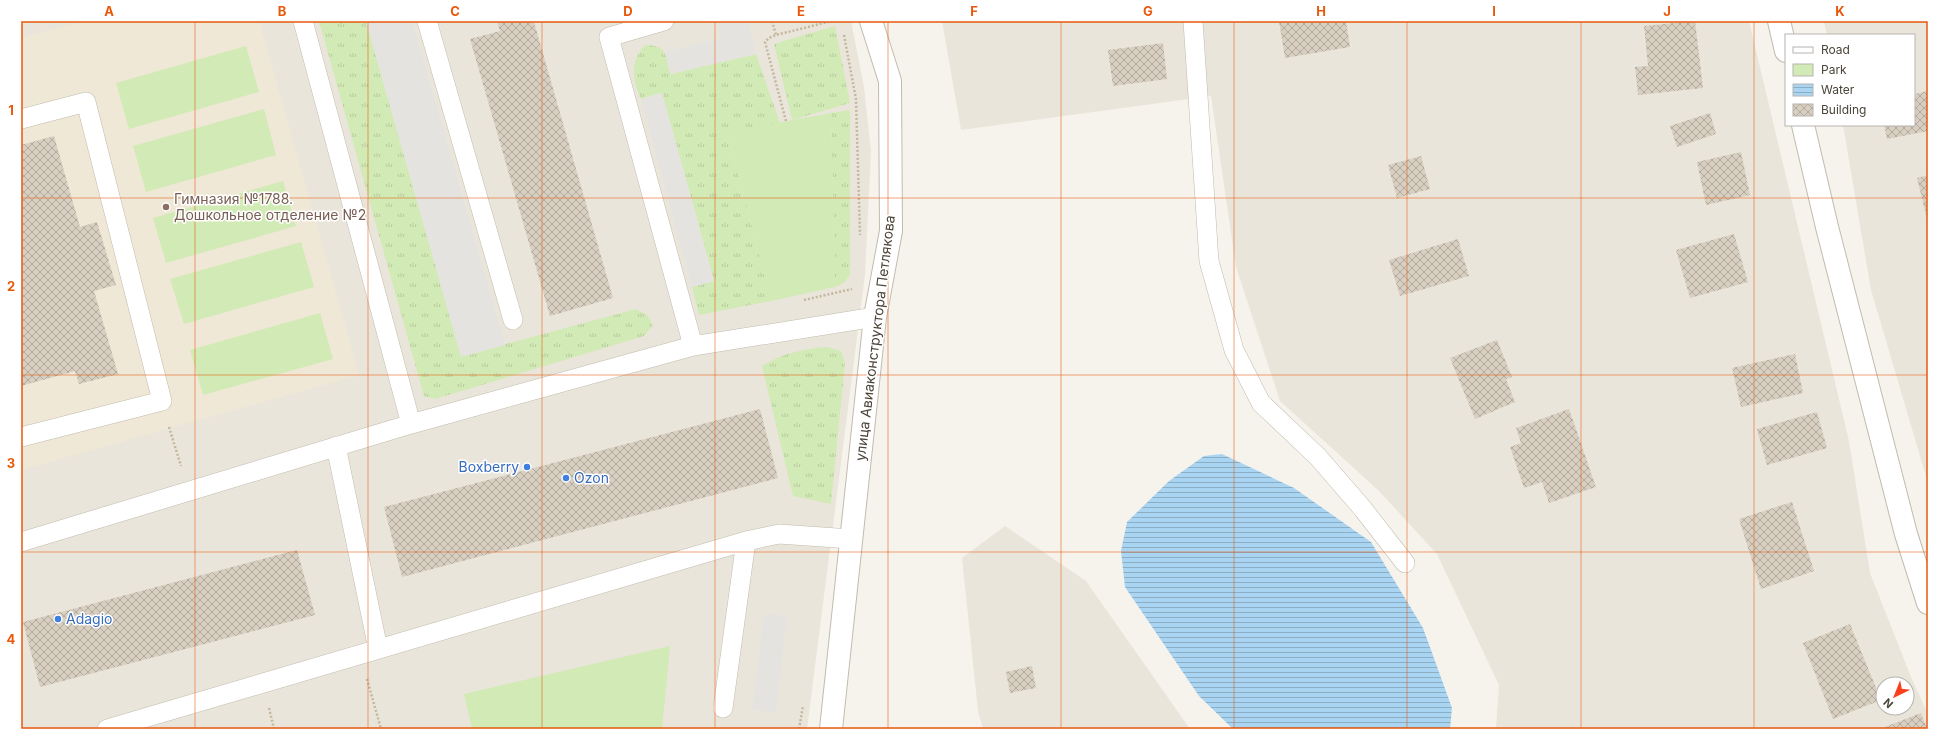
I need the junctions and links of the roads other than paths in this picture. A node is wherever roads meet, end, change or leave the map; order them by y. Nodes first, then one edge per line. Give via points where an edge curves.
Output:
1 (303, 21) edge
2 (427, 21) edge
3 (664, 21) edge
4 (871, 21) edge
5 (1192, 21) edge
6 (1779, 21) edge
7 (1785, 47) edge
8 (21, 119) edge
9 (1803, 126) edge
10 (875, 317) junction
11 (513, 320) dead end
12 (693, 346) junction
13 (411, 424) junction
14 (21, 436) edge
15 (336, 446) junction
16 (851, 539) junction
17 (746, 541) junction
18 (21, 542) edge
19 (1406, 563) dead end
20 (1928, 603) edge
21 (378, 649) junction
22 (723, 708) dead end
23 (107, 729) edge
24 (831, 729) edge

1 - 13 lane
2 - 11 lane
3 - 12 lane via 609,37
4 - 10 street, улица Авиаконструктора Петлякова via 890,81 891,231
5 - 19 lane via 1209,261 1234,350 1261,403 1318,457 1363,508
6 - 7 street
8 - 14 lane via 86,102 162,401
9 - 20 street via 1895,490
10 - 12 lane
10 - 16 street, улица Авиаконструктора Петлякова
12 - 13 lane
13 - 15 lane
15 - 18 lane
15 - 21 lane
16 - 17 lane via 778,534
16 - 24 street, улица Авиаконструктора Петлякова
17 - 21 lane
17 - 22 lane
21 - 23 lane

